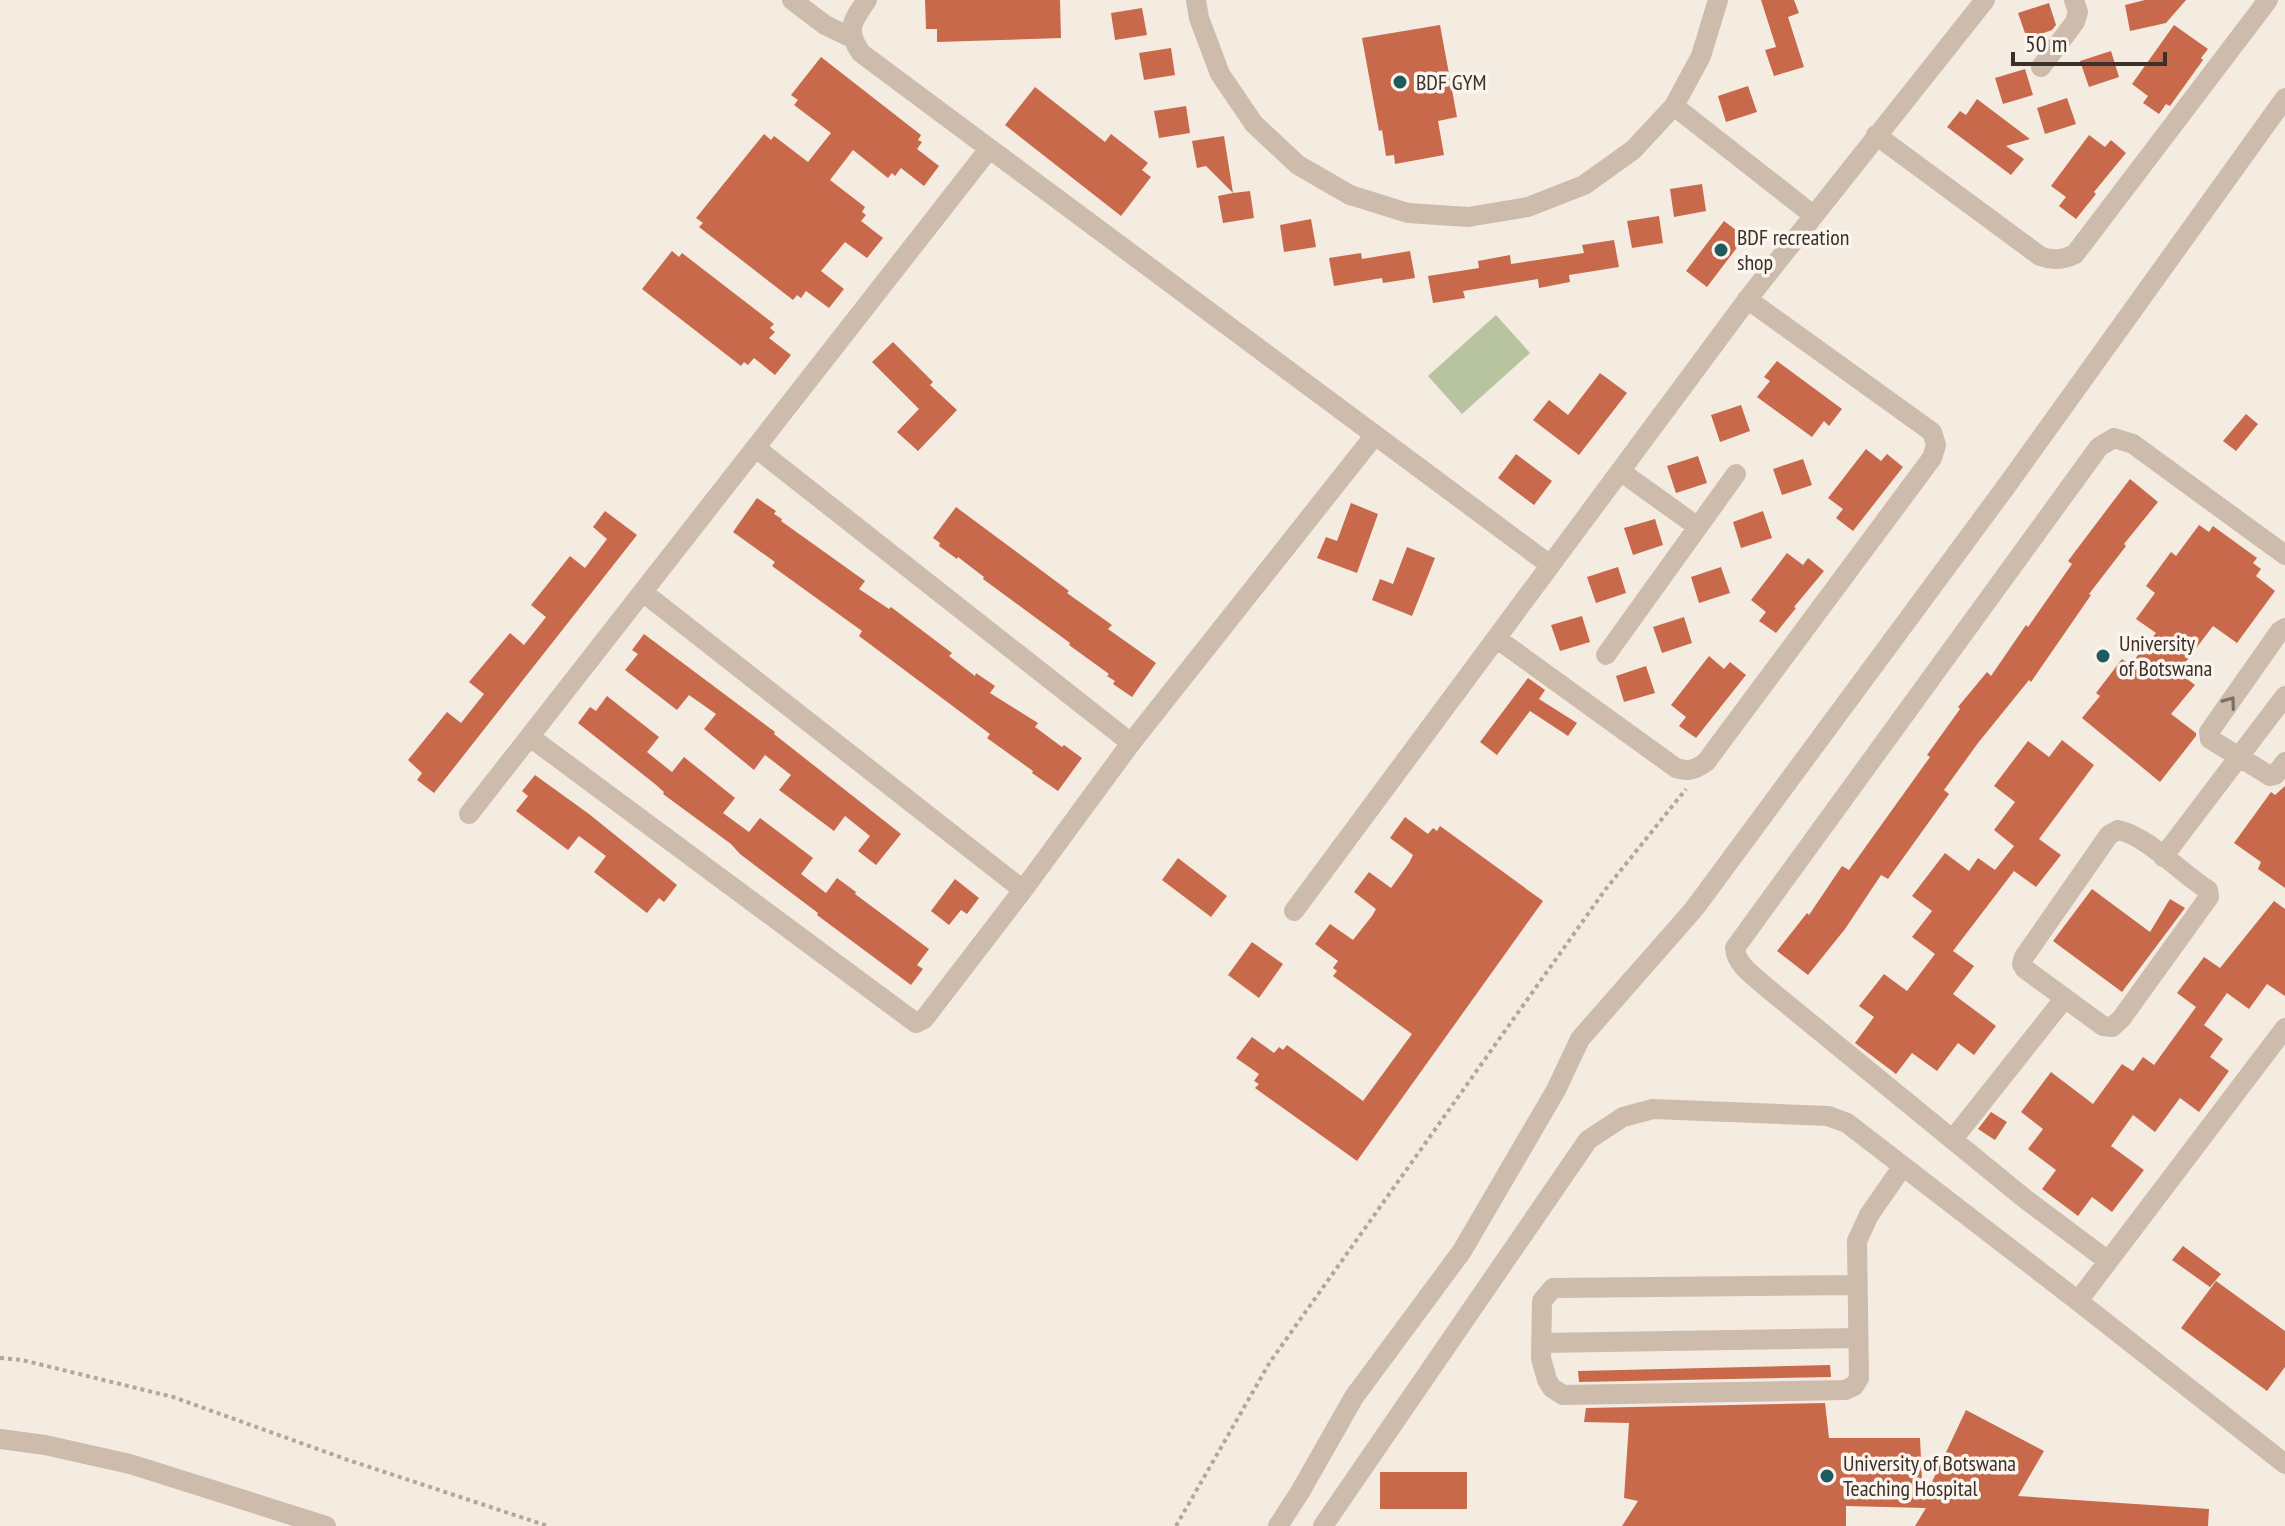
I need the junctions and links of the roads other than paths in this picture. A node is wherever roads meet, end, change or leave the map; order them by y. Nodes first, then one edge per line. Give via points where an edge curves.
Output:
1 (792, 0) edge
2 (867, 0) edge
3 (1196, 0) edge
4 (1718, 0) edge
5 (1985, 0) edge
6 (2074, 0) edge
7 (2268, 0) edge
8 (852, 38) junction
9 (2041, 67) dead end
10 (2285, 98) edge
11 (1674, 106) junction
12 (1876, 135) junction
13 (989, 149) junction
14 (1813, 215) junction
15 (1747, 299) junction
16 (1375, 435) junction
17 (756, 448) junction
18 (1620, 471) junction
19 (1736, 474) dead end
20 (1698, 527) junction
21 (2285, 555) edge
22 (1550, 565) junction
23 (644, 593) junction
24 (2285, 628) edge
25 (1496, 638) junction
26 (1606, 655) dead end
27 (2285, 696) edge
28 (530, 737) junction
29 (1131, 743) junction
30 (2238, 757) junction
31 (2285, 762) edge
32 (469, 814) dead end
33 (2163, 857) junction
34 (1023, 890) junction
35 (1294, 911) dead end
36 (2064, 999) junction
37 (2285, 1028) edge
38 (1953, 1139) junction
39 (1903, 1166) junction
40 (2108, 1261) junction
41 (1857, 1285) junction
42 (2078, 1301) junction
43 (1858, 1338) junction
44 (1541, 1343) junction
45 (0, 1439) edge
46 (2285, 1464) edge
47 (326, 1526) edge
48 (1278, 1526) edge
49 (1323, 1526) edge

1 - 8 street
2 - 8 street via 852,23
3 - 11 street via 1220,74 1254,124 1298,165 1350,195 1408,213 1468,217 1528,207 1570,191 1633,150
4 - 11 street via 1701,56
5 - 12 street
6 - 9 street via 2075,22
7 - 12 street via 2075,254 2066,258 2040,256
8 - 13 street via 861,53
10 - 48 street via 1694,909 1580,1039 1462,1251 1354,1397
11 - 14 street
12 - 14 street
13 - 16 street
13 - 17 street
14 - 15 street
15 - 18 street
15 - 25 street via 1932,432 1932,458 1706,762 1691,771 1676,768
16 - 22 street
16 - 29 street
17 - 23 street
17 - 29 street
18 - 20 street
18 - 22 street
19 - 20 street
20 - 26 street
21 - 38 street via 2133,444 2114,438 2099,447 1739,939 1735,954 1766,987
22 - 25 street
23 - 28 street
23 - 34 street
30 -> 24 street via 2210,739 2209,732
25 - 35 street
27 - 30 street
28 - 32 street
28 - 34 street via 916,1023
29 - 34 street
30 - 31 street via 2270,776
30 - 33 street
33 - 36 street via 2128,832 2109,835 2022,964
33 - 36 street via 2208,890 2209,897 2112,1027
36 - 38 street
37 - 40 street
38 - 40 street
39 - 41 street via 1857,1241
39 - 42 street
39 - 49 street via 1847,1123 1828,1116 1653,1109 1623,1117 1588,1140
40 - 42 street
41 - 43 street
41 - 44 street via 1553,1288 1542,1301
42 - 46 street
43 - 44 street
43 - 44 street via 1858,1382 1845,1390 1563,1395 1547,1380
45 - 47 street via 130,1464

